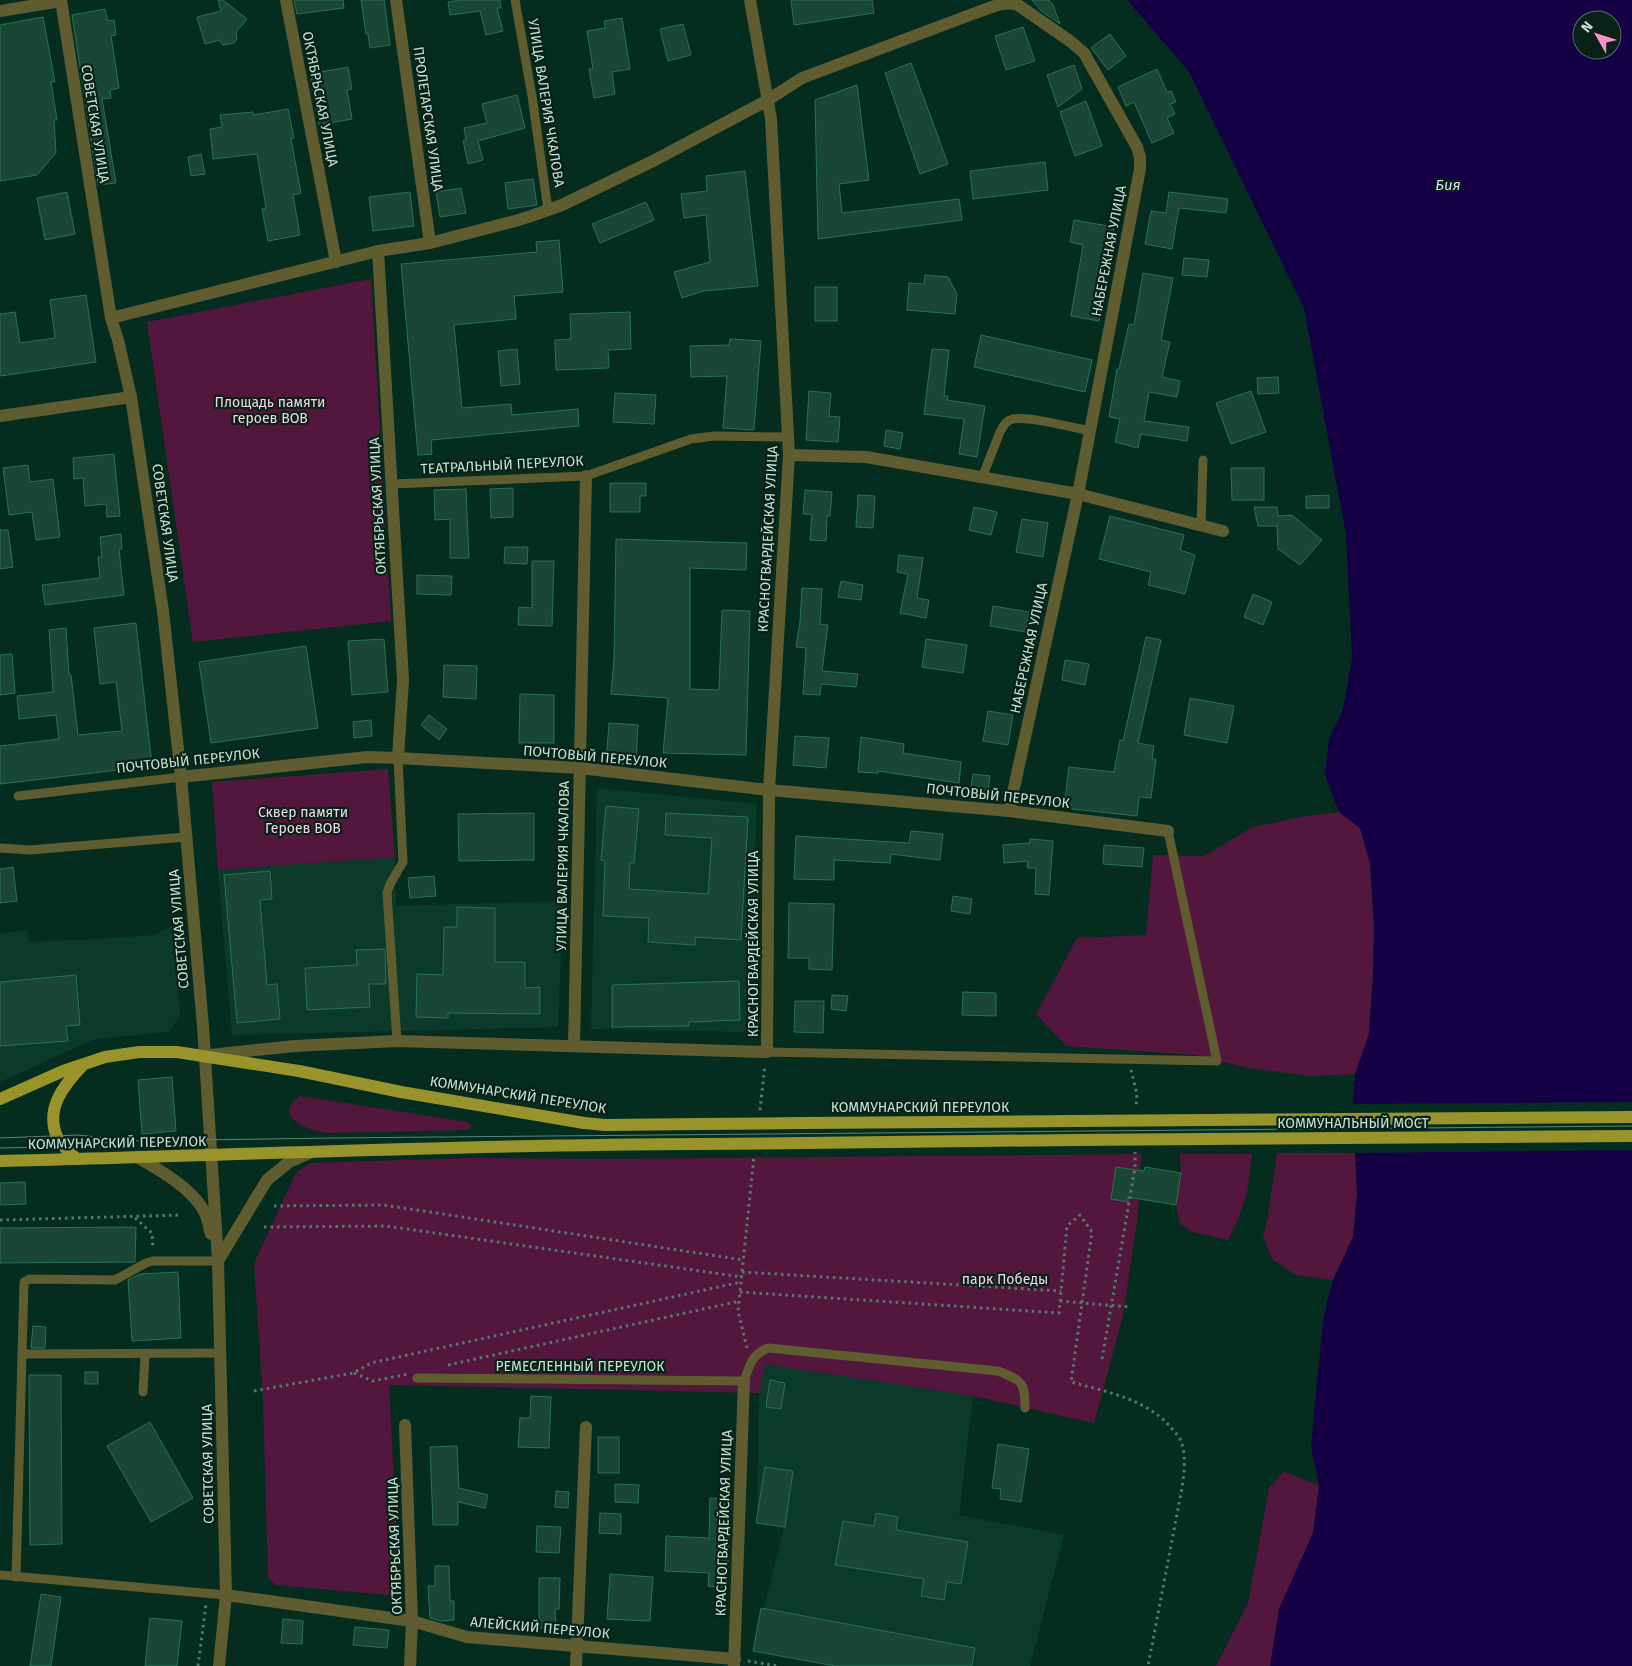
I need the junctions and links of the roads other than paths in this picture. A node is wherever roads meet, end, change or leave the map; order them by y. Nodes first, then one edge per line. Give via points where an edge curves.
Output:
1 (61, 0) edge
2 (286, 0) edge
3 (396, 0) edge
4 (514, 0) edge
5 (750, 0) edge
6 (0, 11) edge
7 (768, 100) junction
8 (548, 210) junction
9 (430, 243) junction
10 (378, 251) junction
11 (336, 262) junction
12 (111, 318) junction
13 (131, 397) junction
14 (0, 416) edge
15 (1090, 431) junction
16 (788, 436) junction
17 (789, 455) junction
18 (1203, 460) dead end
19 (586, 476) junction
20 (982, 478) junction
21 (392, 484) junction
22 (1078, 494) junction
23 (1201, 525) junction
24 (1223, 530) dead end
25 (398, 758) junction
26 (580, 768) junction
27 (181, 777) junction
28 (769, 790) junction
29 (18, 796) dead end
30 (1009, 811) junction
31 (1168, 831) joint
32 (186, 837) junction
33 (0, 848) edge
34 (397, 1041) junction
35 (574, 1046) junction
36 (767, 1052) junction
37 (205, 1055) junction
38 (84, 1064) junction
39 (0, 1099) edge
40 (1632, 1117) edge
41 (1074, 1121) joint
42 (1632, 1136) edge
43 (1074, 1140) joint
44 (315, 1150) junction
45 (211, 1156) junction
46 (138, 1157) junction
47 (77, 1159) junction
48 (0, 1161) edge
49 (218, 1261) junction
50 (220, 1353) junction
51 (22, 1354) junction
52 (145, 1355) junction
53 (414, 1375) road end
54 (744, 1381) junction
55 (143, 1392) dead end
56 (1025, 1408) dead end
57 (405, 1425) dead end
58 (586, 1427) dead end
59 (0, 1576) edge
60 (16, 1577) junction
61 (226, 1595) junction
62 (412, 1621) junction
63 (577, 1647) junction
64 (734, 1662) edge
65 (219, 1666) edge
66 (410, 1666) edge
67 (576, 1666) edge

1 - 6 street
1 - 12 street, СОВЕТСКАЯ УЛИЦА
2 - 11 street, ОКТЯБРЬСКАЯ УЛИЦА
3 - 9 street, ПРОЛЕТАРСКАЯ УЛИЦА
4 - 8 lane, УЛИЦА ВАЛЕРИЯ ЧКАЛОВА
5 - 7 street, КРАСНОГВАРДЕЙСКАЯ УЛИЦА
7 - 8 street via 655,160
7 - 15 street, НАБЕРЕЖНАЯ УЛИЦА via 802,78 978,12 1012,3 1084,53 1140,157
7 - 16 street, КРАСНОГВАРДЕЙСКАЯ УЛИЦА
8 - 9 street via 516,222
9 - 10 street
10 - 11 street
10 - 21 street, ОКТЯБРЬСКАЯ УЛИЦА
11 - 12 street
12 - 13 street, СОВЕТСКАЯ УЛИЦА
13 - 14 street
13 - 27 street, СОВЕТСКАЯ УЛИЦА via 162,611
15 - 20 lane via 1030,420 1010,420 1000,432
15 - 22 street, НАБЕРЕЖНАЯ УЛИЦА
16 - 17 street, КРАСНОГВАРДЕЙСКАЯ УЛИЦА
16 - 19 lane, ТЕАТРАЛЬНЫЙ ПЕРЕУЛОК via 692,439
17 - 20 street via 866,457
17 - 28 street, КРАСНОГВАРДЕЙСКАЯ УЛИЦА
18 - 23 lane
19 - 21 lane, ТЕАТРАЛЬНЫЙ ПЕРЕУЛОК
19 - 26 street, УЛИЦА ВАЛЕРИЯ ЧКАЛОВА
20 - 22 street
21 - 25 street, ОКТЯБРЬСКАЯ УЛИЦА via 403,680
22 - 23 street
22 - 30 street, НАБЕРЕЖНАЯ УЛИЦА
23 - 24 street
25 - 26 street, ПОЧТОВЫЙ ПЕРЕУЛОК
25 - 27 street, ПОЧТОВЫЙ ПЕРЕУЛОК via 367,757
25 - 34 lane via 403,862 387,893
26 - 28 street, ПОЧТОВЫЙ ПЕРЕУЛОК
26 - 35 street, УЛИЦА ВАЛЕРИЯ ЧКАЛОВА
27 - 29 lane, ПОЧТОВЫЙ ПЕРЕУЛОК
27 - 32 street, СОВЕТСКАЯ УЛИЦА
28 - 30 street, ПОЧТОВЫЙ ПЕРЕУЛОК
28 - 36 street, КРАСНОГВАРДЕЙСКАЯ УЛИЦА
30 - 31 street, ПОЧТОВЫЙ ПЕРЕУЛОК
31 - 36 lane via 1218,1061
32 - 33 lane via 30,850
32 - 37 street, СОВЕТСКАЯ УЛИЦА
34 - 35 street
34 - 37 street via 294,1046
35 - 36 street
37 - 38 main road, КОММУНАРСКИЙ ПЕРЕУЛОК via 139,1052
37 - 41 main road, КОММУНАРСКИЙ ПЕРЕУЛОК, bridge via 401,1092 605,1125
37 - 45 street, СОВЕТСКАЯ УЛИЦА
38 - 39 main road, КОММУНАРСКИЙ ПЕРЕУЛОК
38 - 47 main road via 66,1082 54,1106 58,1140
40 - 41 main road, КОММУНАЛЬНЫЙ МОСТ, bridge
42 - 43 main road, КОММУНАЛЬНЫЙ МОСТ, bridge
43 - 44 main road, КОММУНАРСКИЙ ПЕРЕУЛОК, bridge
44 - 45 main road, КОММУНАРСКИЙ ПЕРЕУЛОК
44 - 49 street via 289,1162 267,1180
45 - 46 main road, КОММУНАРСКИЙ ПЕРЕУЛОК
45 - 49 street, СОВЕТСКАЯ УЛИЦА
46 - 47 main road, КОММУНАРСКИЙ ПЕРЕУЛОК
46 - 49 street via 161,1171 194,1199 206,1214
47 - 48 main road, КОММУНАРСКИЙ ПЕРЕУЛОК
49 - 50 street, СОВЕТСКАЯ УЛИЦА
49 - 51 lane via 146,1263 116,1280 26,1280 23,1285
50 - 52 lane
50 - 61 street, СОВЕТСКАЯ УЛИЦА
51 - 52 lane
51 - 60 lane
52 - 55 lane
53 - 54 lane, РЕМЕСЛЕННЫЙ ПЕРЕУЛОК
54 - 56 lane via 753,1357 768,1348 998,1371 1018,1379 1025,1389
54 - 64 street, КРАСНОГВАРДЕЙСКАЯ УЛИЦА
57 - 62 street, ОКТЯБРЬСКАЯ УЛИЦА
58 - 63 street
59 - 60 lane
60 - 61 lane
61 - 62 street, АЛЕЙСКИЙ ПЕРЕУЛОК
61 - 65 street, СОВЕТСКАЯ УЛИЦА
62 - 63 street, АЛЕЙСКИЙ ПЕРЕУЛОК via 467,1637
62 - 66 street, ОКТЯБРЬСКАЯ УЛИЦА
63 - 64 street, АЛЕЙСКИЙ ПЕРЕУЛОК
63 - 67 street

